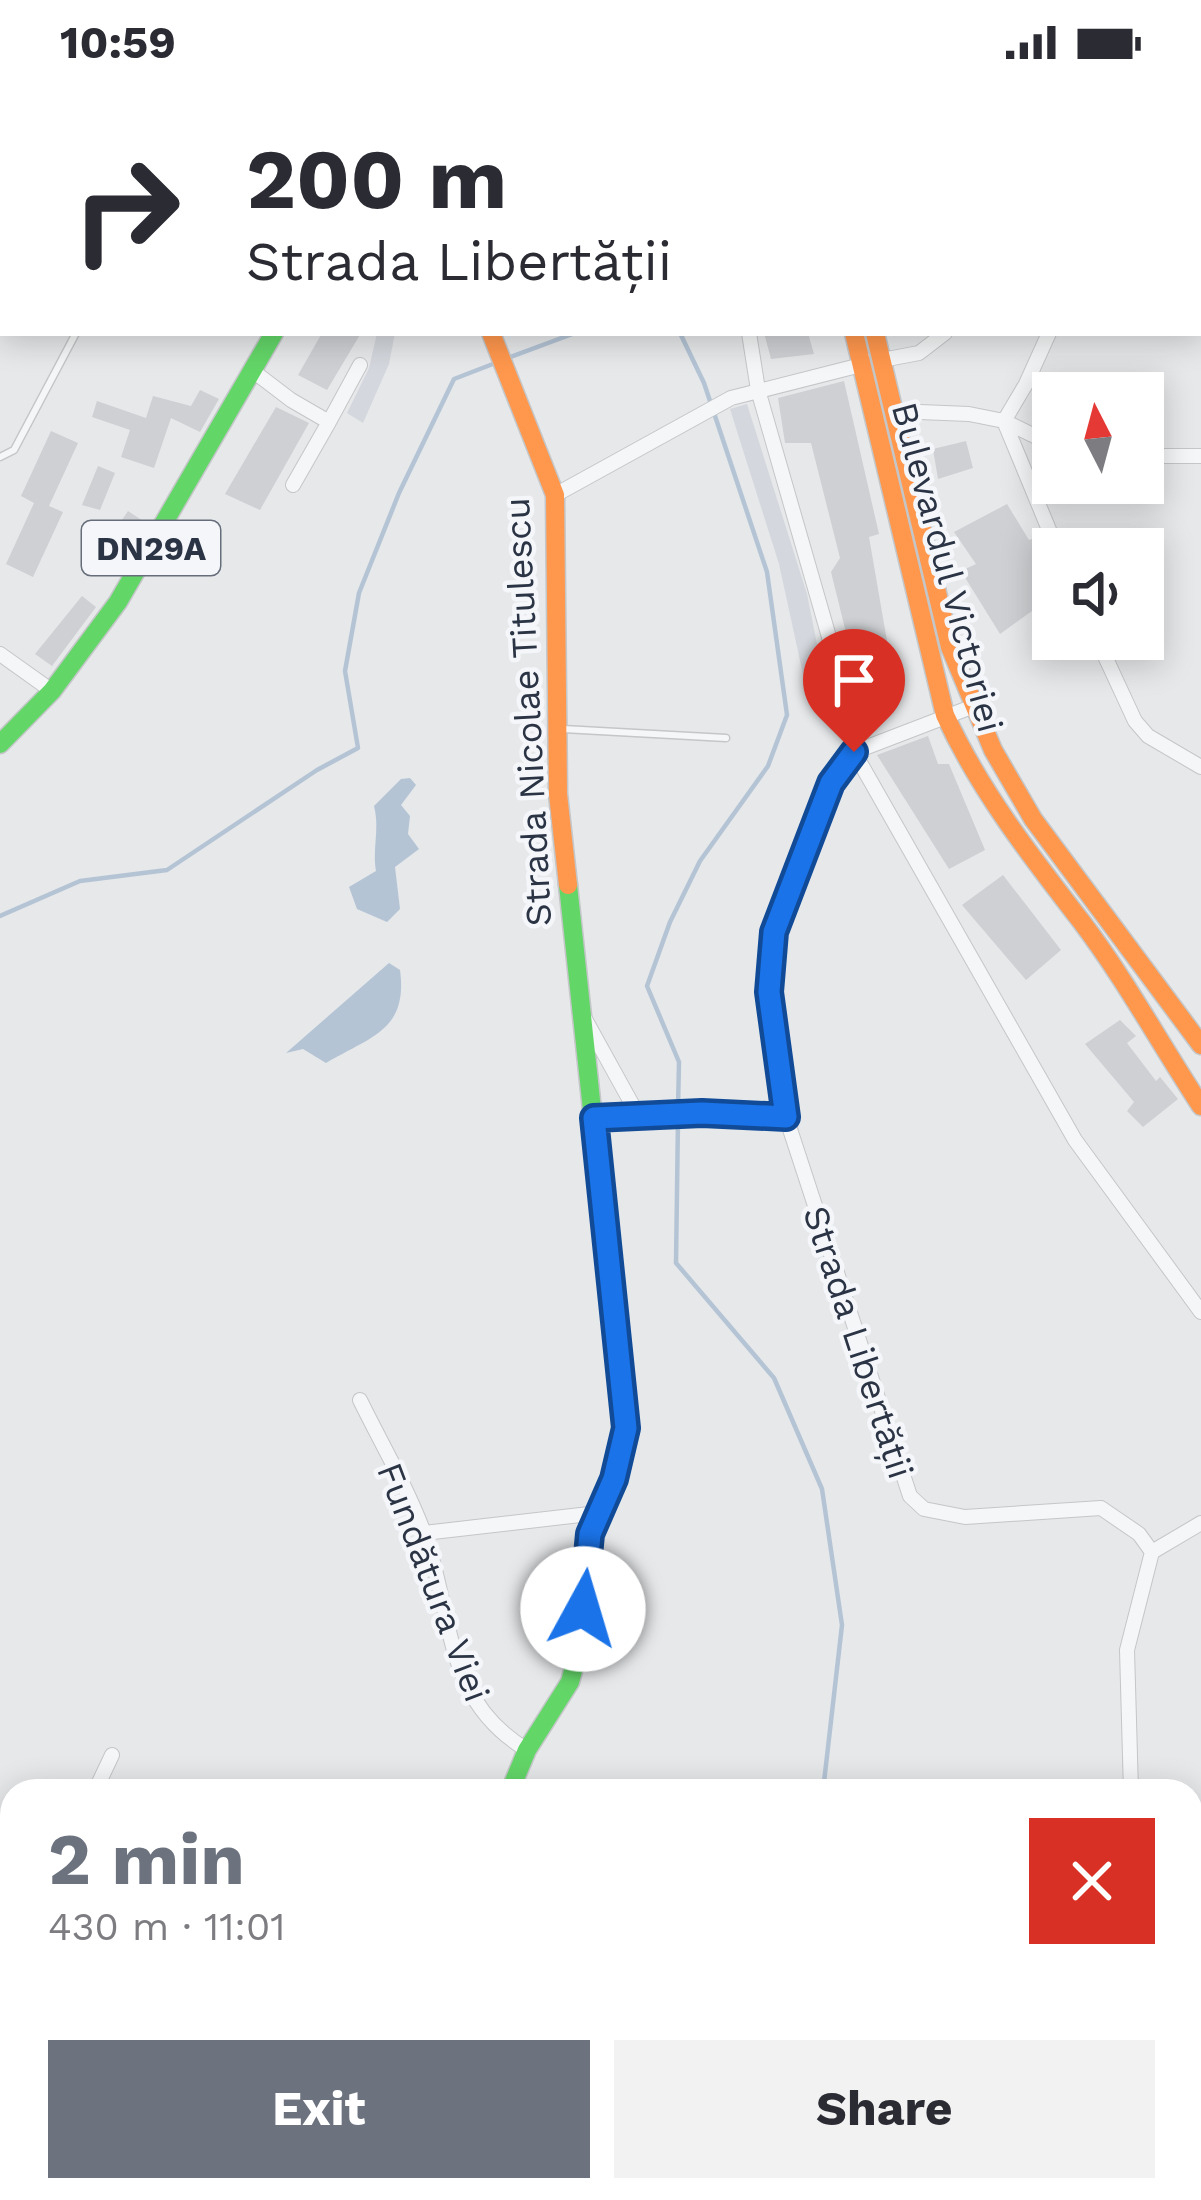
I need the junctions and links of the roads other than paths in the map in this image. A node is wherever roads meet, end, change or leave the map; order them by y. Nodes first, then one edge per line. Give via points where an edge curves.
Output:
1 (74, 336) edge
2 (272, 336) edge
3 (492, 336) edge
4 (749, 336) edge
5 (855, 336) edge
6 (876, 336) edge
7 (941, 336) edge
8 (1048, 336) edge
9 (882, 360) junction
10 (360, 364) dead end
11 (861, 365) junction
12 (253, 371) junction
13 (758, 390) junction
14 (895, 411) junction
15 (1004, 421) junction
16 (329, 422) junction
17 (1032, 435) edge
18 (1164, 456) edge
19 (1201, 456) edge
20 (0, 457) edge
21 (293, 485) dead end
22 (555, 495) junction
23 (1048, 528) edge
24 (0, 654) edge
25 (1106, 660) edge
26 (844, 689) dead end
27 (52, 691) junction
28 (974, 706) junction
29 (945, 715) junction
30 (560, 729) junction
31 (726, 738) dead end
32 (0, 744) edge
33 (854, 752) junction
34 (1201, 766) edge
35 (578, 1008) junction
36 (1201, 1045) edge
37 (1201, 1106) edge
38 (638, 1114) junction
39 (786, 1117) junction
40 (594, 1118) junction
41 (1201, 1312) edge
42 (360, 1400) dead end
43 (598, 1514) junction
44 (1201, 1523) edge
45 (424, 1533) junction
46 (1152, 1552) junction
47 (527, 1750) junction
48 (112, 1755) dead end
49 (101, 1779) edge
50 (515, 1779) edge
51 (1131, 1779) edge

1 - 20 lane via 14,450
2 - 12 main road, DN29A
3 - 22 main road, Strada Nicolae Titulescu
4 - 13 street
5 - 11 main road, Bulevardul Victoriei
6 - 9 main road, Bulevardul Victoriei
7 - 9 street via 919,352
8 - 15 street
9 - 11 street via 873,352
9 - 14 main road, Bulevardul Victoriei
10 - 16 street
11 - 13 street
11 - 29 main road, Bulevardul Victoriei
12 - 16 street
12 - 27 main road, DN29A via 118,602
13 - 22 street
13 - 26 street
14 - 15 street
14 - 28 main road, Bulevardul Victoriei via 950,647
15 - 17 street
15 - 23 street
16 - 21 street
18 - 19 street
22 - 30 main road, Strada Nicolae Titulescu
24 - 27 street
25 - 34 street via 1148,736
27 - 32 main road, DN29A
28 - 29 street
28 - 36 main road, Bulevardul Victoriei via 1033,819
29 - 33 street
29 - 37 main road, Bulevardul Victoriei via 969,768
30 - 31 lane
30 - 35 main road, Strada Nicolae Titulescu via 558,794
33 - 39 street via 831,783 774,932 769,992
33 - 41 street via 1075,1140
35 - 38 street
35 - 40 main road, Strada Nicolae Titulescu
38 - 39 street
38 - 40 street
39 - 46 street, Strada Libertății via 910,1496 925,1509 965,1516 1101,1508
40 - 43 main road, Strada Nicolae Titulescu via 626,1428
42 - 45 street, Fundătura Viei
43 - 45 street
43 - 47 main road, Strada Nicolae Titulescu via 570,1682
44 - 46 street
45 - 47 street, Fundătura Viei via 473,1702
46 - 51 street via 1127,1650
47 - 50 main road, Strada Nicolae Titulescu
48 - 49 street

